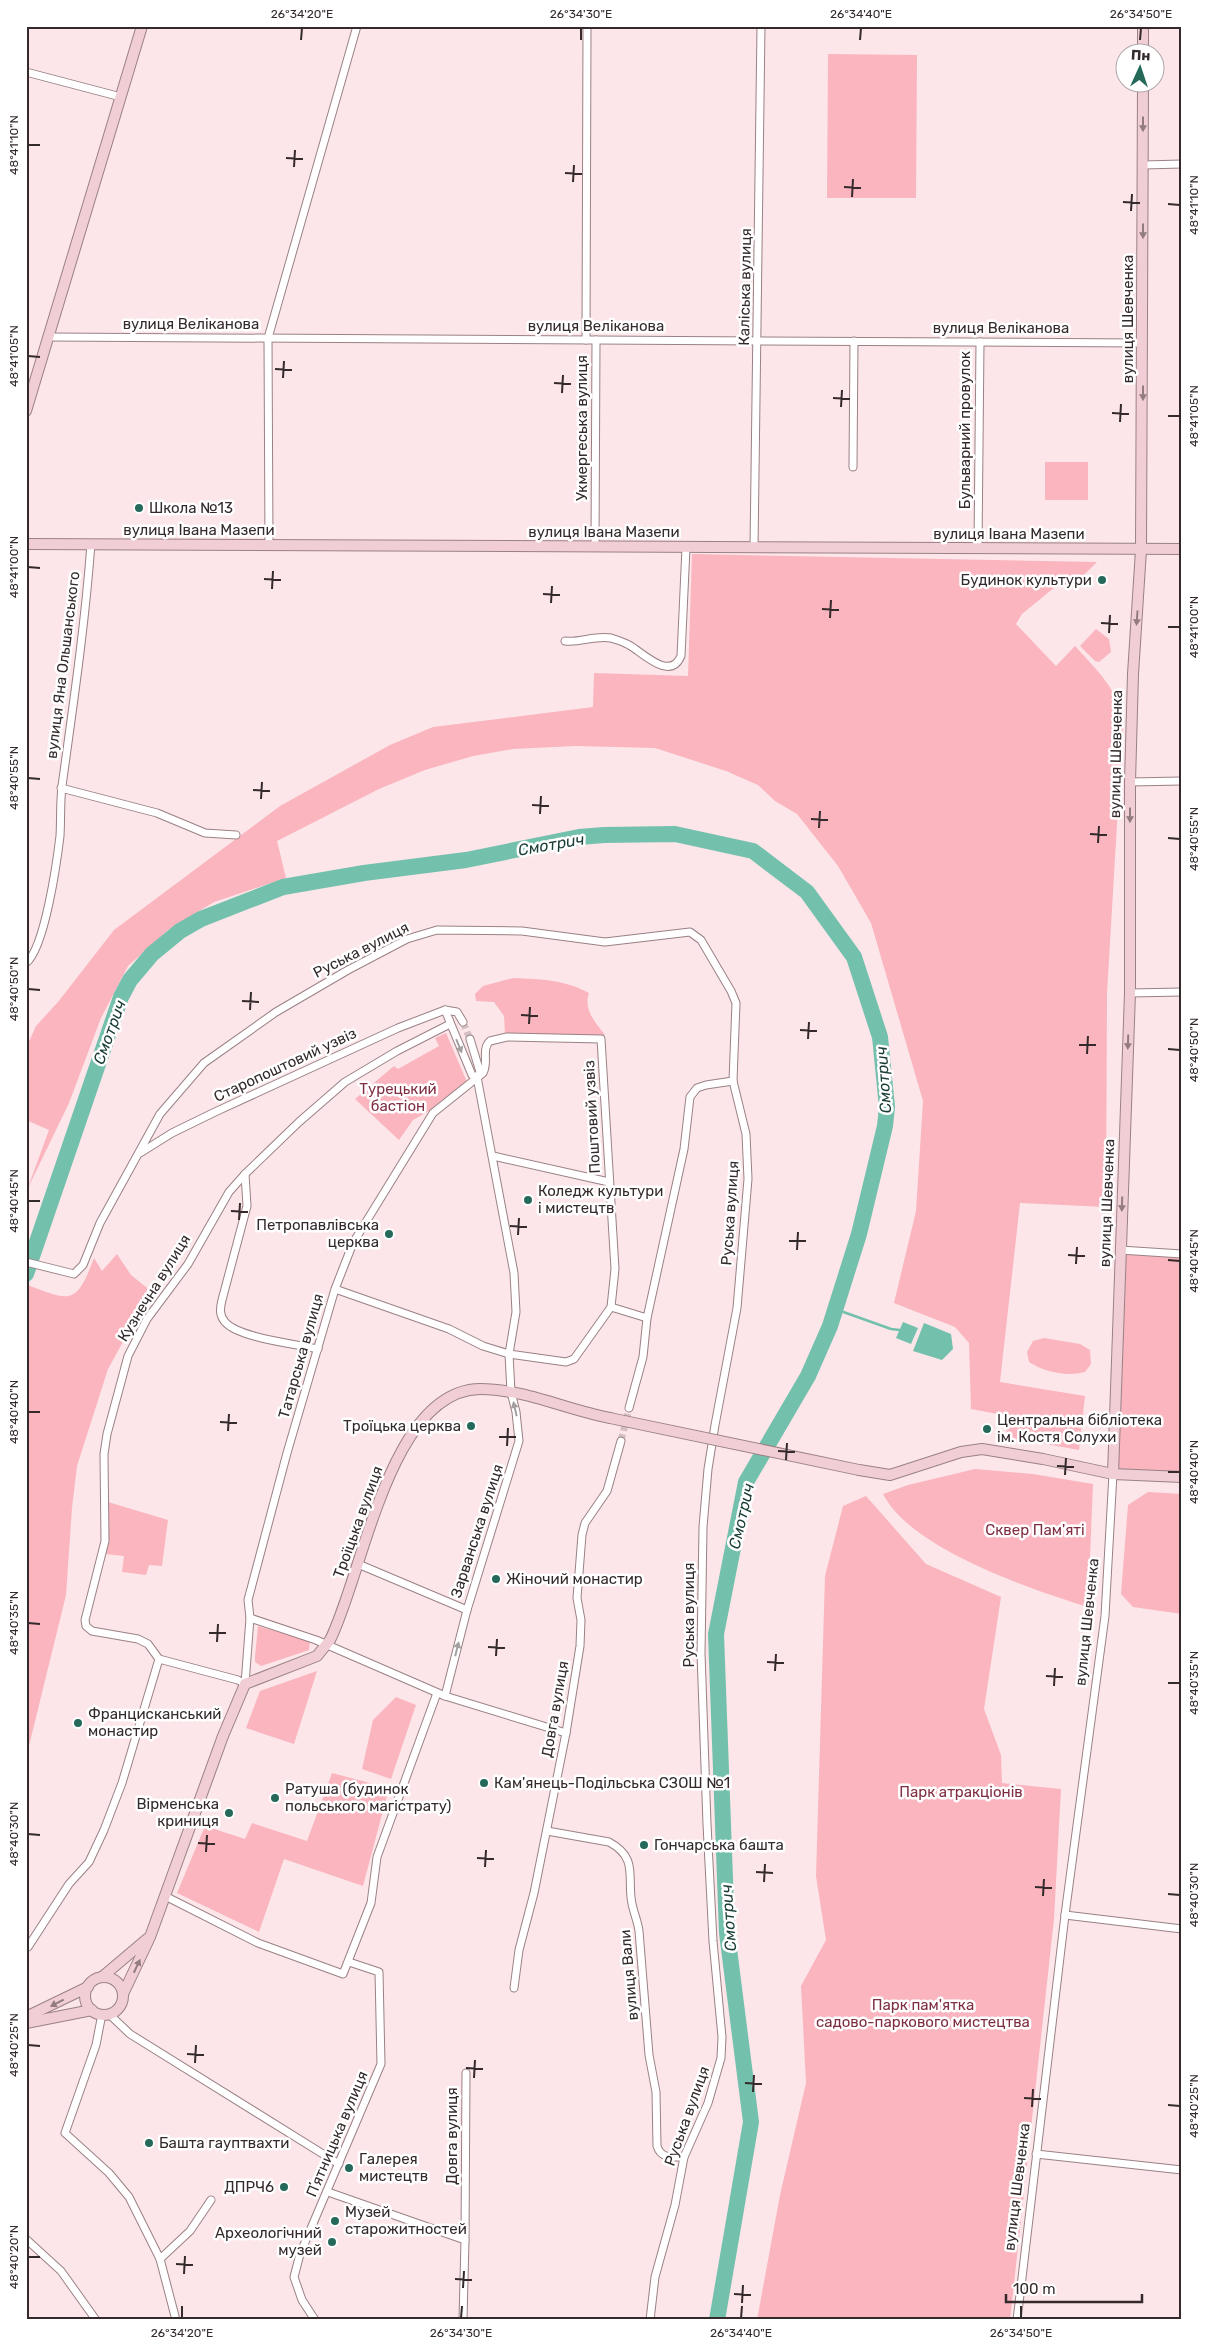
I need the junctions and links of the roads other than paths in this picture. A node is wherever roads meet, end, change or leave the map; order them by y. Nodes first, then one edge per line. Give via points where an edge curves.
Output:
1 (142, 26) edge
2 (357, 26) edge
3 (587, 26) edge
4 (761, 26) edge
5 (1143, 26) edge
6 (1143, 42) edge
7 (26, 72) edge
8 (1143, 92) edge
9 (121, 97) junction
10 (1143, 164) junction
11 (1182, 164) edge
12 (48, 337) junction
13 (268, 338) junction
14 (586, 340) junction
15 (596, 340) junction
16 (758, 341) junction
17 (854, 341) junction
18 (980, 342) junction
19 (1143, 343) junction
20 (26, 411) edge
21 (854, 467) dead end
22 (26, 544) edge
23 (91, 544) junction
24 (268, 545) junction
25 (595, 547) junction
26 (686, 548) junction
27 (754, 548) junction
28 (978, 549) junction
29 (1182, 549) edge
30 (1141, 550) junction
31 (565, 641) dead end
32 (1182, 781) edge
33 (1130, 782) junction
34 (62, 788) junction
35 (236, 835) dead end
36 (26, 963) edge
37 (1182, 992) edge
38 (1130, 993) junction
39 (445, 1010) junction
40 (462, 1022) tunnel mouth
41 (450, 1024) junction
42 (470, 1039) tunnel mouth
43 (477, 1077) junction
44 (733, 1081) junction
45 (140, 1153) junction
46 (493, 1156) junction
47 (245, 1174) junction
48 (609, 1182) junction
49 (1120, 1250) junction
50 (1182, 1254) edge
51 (26, 1262) edge
52 (335, 1289) junction
53 (612, 1307) junction
54 (647, 1318) junction
55 (318, 1349) junction
56 (509, 1354) junction
57 (510, 1392) junction
58 (628, 1408) tunnel mouth
59 (621, 1441) tunnel mouth
60 (1113, 1474) junction
61 (1182, 1478) edge
62 (358, 1564) junction
63 (466, 1610) junction
64 (250, 1618) junction
65 (326, 1645) junction
66 (160, 1660) junction
67 (245, 1684) junction
68 (437, 1693) junction
69 (445, 1696) junction
70 (566, 1733) junction
71 (547, 1832) junction
72 (165, 1896) junction
73 (1065, 1915) junction
74 (1182, 1929) edge
75 (150, 1937) junction
76 (28, 1947) dead end
77 (349, 1962) junction
78 (102, 1977) junction
79 (88, 1987) junction
80 (514, 1988) dead end
81 (123, 1994) junction
82 (92, 2010) junction
83 (106, 2014) junction
84 (26, 2017) edge
85 (26, 2023) edge
86 (466, 2073) dead end
87 (1036, 2154) junction
88 (684, 2157) junction
89 (339, 2164) junction
90 (1182, 2170) edge
91 (328, 2192) junction
92 (211, 2200) dead end
93 (26, 2239) edge
94 (466, 2240) junction
95 (160, 2259) junction
96 (96, 2320) edge
97 (176, 2320) edge
98 (315, 2320) edge
99 (462, 2320) edge
100 (650, 2320) edge
101 (1017, 2320) edge

1 - 9 street
2 - 13 street
3 - 14 street, Укмергеська вулиця
4 - 16 street, Каліська вулиця
5 - 6 street
7 - 9 street
8 -> 10 street, вулиця Шевченка
9 - 12 street
10 - 11 street
10 -> 19 street, вулиця Шевченка
12 - 13 street, вулиця Веліканова
12 - 20 street
13 - 14 street, вулиця Веліканова
13 - 24 street
14 - 15 street, вулиця Веліканова
15 - 16 street, вулиця Веліканова
15 - 25 street, Укмергеська вулиця
16 - 17 street, вулиця Веліканова
16 - 27 street, Каліська вулиця
17 - 18 street, вулиця Веліканова
17 - 21 street
18 - 19 street, вулиця Веліканова
18 - 28 street, Бульварний провулок
19 -> 30 street, вулиця Шевченка
22 - 23 street, вулиця Івана Мазепи
23 - 24 street, вулиця Івана Мазепи
23 - 34 street, вулиця Яна Ольшанського
24 - 25 street, вулиця Івана Мазепи
25 - 26 street, вулиця Івана Мазепи
26 - 27 street, вулиця Івана Мазепи
26 - 31 street via 681,656 677,663 659,665 614,639 596,637
27 - 28 street, вулиця Івана Мазепи
28 - 30 street, вулиця Івана Мазепи
29 - 30 street, вулиця Івана Мазепи
30 -> 33 street, вулиця Шевченка
32 - 33 street
33 -> 38 street, вулиця Шевченка
34 - 35 street via 157,813 205,833
34 - 36 street, вулиця Яна Ольшанського via 60,836 51,892 36,950
37 - 38 street
38 -> 49 street, вулиця Шевченка
39 - 40 street via 456,1012
39 - 41 street
39 - 45 street, Старопоштовий узвіз via 398,1028 215,1112
41 -> 43 street via 469,1070
41 - 47 street, Кузнечна вулиця via 345,1082
42 - 43 street, Зарванська вулиця via 480,1072
43 - 46 street, Зарванська вулиця
43 - 48 street, Поштовий узвіз via 485,1070 485,1048 490,1041 507,1038 600,1039
43 - 52 street, Татарська вулиця via 433,1113 353,1243
44 - 45 street, Руська вулиця via 736,1003 701,940 690,932 605,942 522,931 437,930 385,950 310,991 204,1063 160,1114
44 - 54 street via 697,1088 690,1097 684,1149
44 - 88 street, Руська вулиця via 746,1134 748,1179 737,1308 706,1486 701,1653 713,1941 722,2037 721,2058 708,2103
45 - 51 street, Руська вулиця via 100,1223 83,1265 74,1274
46 - 48 street
46 - 56 street, Зарванська вулиця via 514,1273 516,1312
47 - 55 street via 247,1206 222,1300 222,1317 226,1324 240,1333
47 - 66 street, Кузнечна вулиця via 229,1192 188,1264 138,1335 124,1366 106,1434 105,1541 86,1626 92,1631 138,1639 148,1644
48 - 53 street, Поштовий узвіз via 615,1269
49 - 50 street
49 - 60 street, вулиця Шевченка
52 - 55 street, Татарська вулиця
52 - 56 street
53 - 54 street
53 - 56 street via 574,1359 566,1362
54 - 58 street via 643,1357
55 - 64 street, Татарська вулиця via 248,1600
56 - 57 street, Зарванська вулиця
57 - 60 street, Троїцька вулиця, bridge via 610,1418 890,1475 961,1452 982,1450
57 - 62 street, Троїцька вулиця via 480,1389 453,1394 428,1412 407,1441 384,1487
63 -> 57 street, Зарванська вулиця via 519,1441
59 - 70 street, Довга вулиця via 611,1482 585,1523 580,1544 577,1598 581,1620 580,1646
60 - 61 street, Троїцька вулиця
60 - 73 street, вулиця Шевченка via 1105,1616
62 - 63 street
62 - 65 street, Троїцька вулиця via 335,1631
69 -> 63 street, Зарванська вулиця
64 - 65 street
64 - 67 street, Татарська вулиця
65 - 67 street via 317,1656
65 - 68 street
66 - 67 street
66 - 76 street via 122,1783 90,1862 69,1884
67 - 72 street
68 - 69 street
68 - 77 street via 377,1857 371,1903
69 - 70 street
70 - 71 street, Довга вулиця
71 - 80 street, Довга вулиця via 519,1950
71 - 88 street, вулиця Вали via 610,1842 627,1857 639,1931 649,2055 656,2092 657,2146 659,2153 666,2157
72 - 75 street
72 - 77 street via 258,1943 343,1974
73 - 74 street
73 - 87 street, вулиця Шевченка
75 - 78 street
81 -> 75 street
77 - 89 street, Пʼятницька вулиця via 379,1972 381,2064
78 - 79 street
78 - 81 street via 114,1980
79 - 82 street via 85,1997
79 -> 84 street
81 - 83 street via 121,2005
82 - 83 street
82 - 85 street
83 - 89 street via 130,2034
83 - 95 street via 64,2134 109,2173 129,2197
86 - 94 street, Довга вулиця
87 - 90 street
87 - 101 street, вулиця Шевченка
88 - 100 street, Руська вулиця via 655,2277
89 - 91 street, Пʼятницька вулиця
91 - 94 street
91 - 98 street, Пʼятницька вулиця via 300,2254 294,2277 302,2300
92 - 95 street via 190,2231
93 - 96 street via 61,2271
94 - 99 street, Довга вулиця
95 - 97 street

